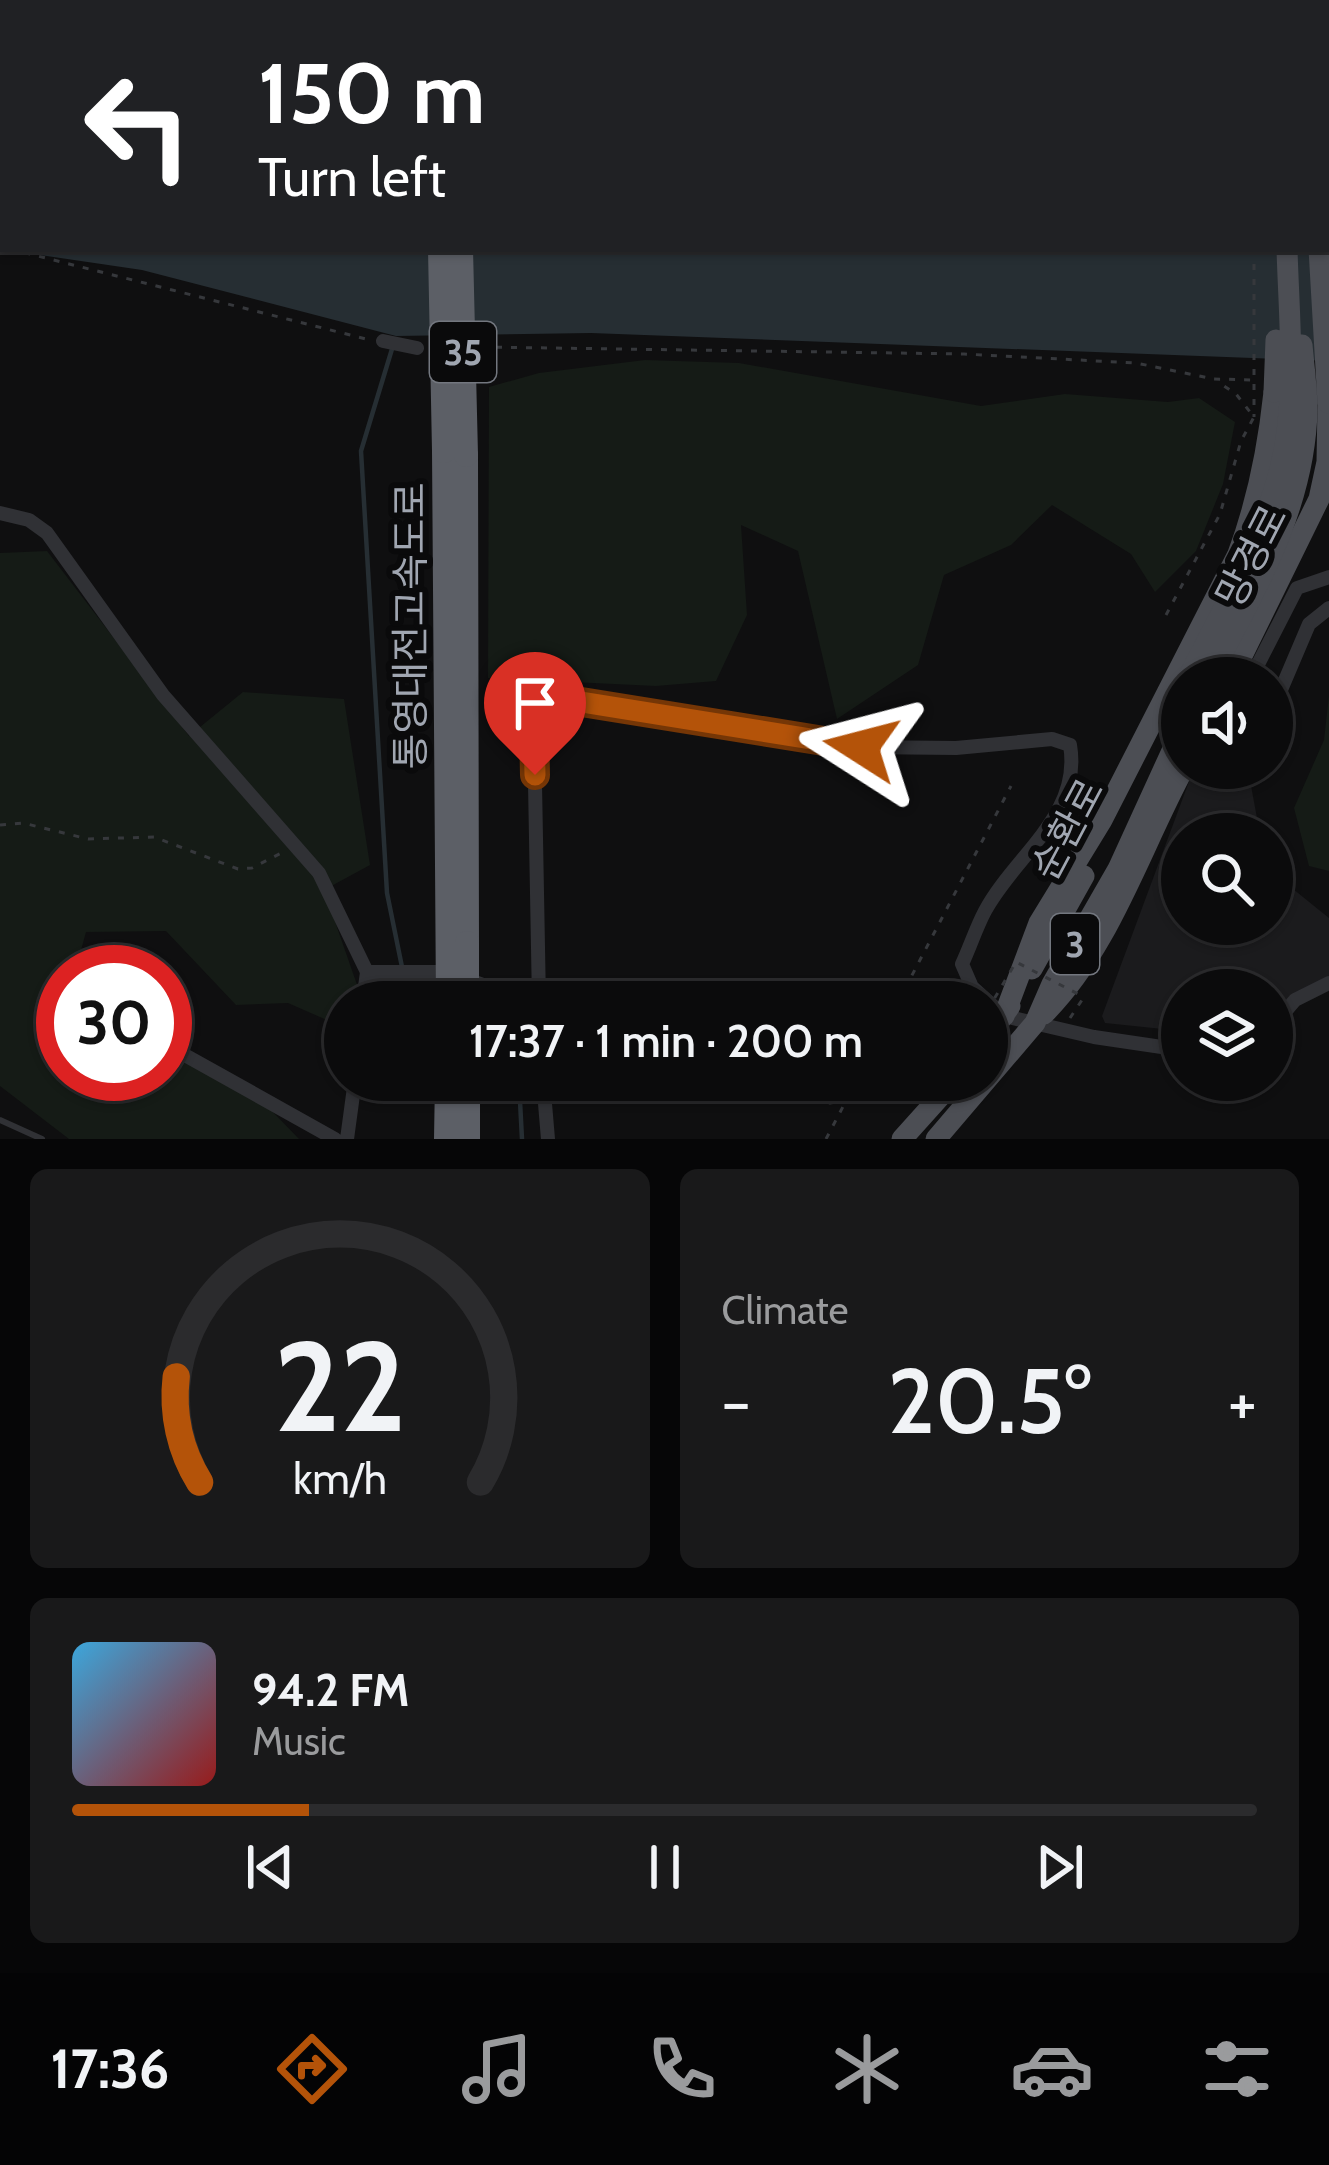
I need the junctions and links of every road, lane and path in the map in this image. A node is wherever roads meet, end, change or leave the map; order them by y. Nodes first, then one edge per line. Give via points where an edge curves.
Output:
1 (20, 252) edge
2 (440, 252) edge
3 (461, 252) edge
4 (1254, 252) edge
5 (1273, 252) edge
6 (1287, 252) edge
7 (1301, 252) edge
8 (1319, 252) edge
9 (383, 341) joint
10 (418, 348) dead end
11 (463, 348) dead end
12 (1214, 380) junction
13 (1266, 386) junction
14 (1328, 403) edge
15 (1254, 417) junction
16 (1269, 445) junction
17 (455, 453) junction
18 (1327, 462) edge
19 (0, 513) edge
20 (1329, 578) edge
21 (1329, 608) edge
22 (1166, 615) dead end
23 (1199, 657) edge
24 (1220, 657) edge
25 (1241, 657) edge
26 (1262, 657) edge
27 (1293, 662) edge
28 (1161, 747) edge
29 (1161, 759) edge
30 (1011, 786) dead end
31 (1174, 789) edge
32 (0, 825) edge
33 (301, 852) junction
34 (458, 941) junction
35 (367, 972) junction
36 (448, 972) junction
37 (366, 981) edge
38 (448, 981) edge
39 (464, 981) edge
40 (473, 981) edge
41 (539, 981) edge
42 (909, 981) edge
43 (969, 981) edge
44 (1329, 982) edge
45 (1008, 983) edge
46 (1008, 989) edge
47 (1008, 997) edge
48 (1293, 1002) edge
49 (1008, 1017) edge
50 (1035, 1023) junction
51 (1067, 1023) dead end
52 (1161, 1048) edge
53 (192, 1060) edge
54 (352, 1101) edge
55 (447, 1101) edge
56 (468, 1101) edge
57 (545, 1101) edge
58 (846, 1101) edge
59 (936, 1101) edge
60 (0, 1120) edge
61 (41, 1139) edge
62 (334, 1139) edge
63 (346, 1139) edge
64 (446, 1139) edge
65 (468, 1139) edge
66 (548, 1139) edge
67 (826, 1139) edge
68 (902, 1139) edge
69 (935, 1139) edge

1 - 9 path
2 - 17 highway, 통영대전고속도로 / 35, bridge
3 - 17 highway, 통영대전고속도로 / 35, bridge
4 - 15 path, bridge
5 - 13 main road, bridge
6 - 23 main road, bridge via 1290,388 1280,469 1254,549
7 - 24 main road, bridge via 1307,412 1296,486 1275,550
8 - 14 main road, 망경로, bridge
9 - 10 street
11 - 12 path via 964,354 1136,362
12 - 13 path
12 - 15 path
13 - 16 main road
14 - 18 main road, 망경로
15 - 22 path via 1220,514
16 - 18 main road
16 - 46 main road via 1238,554
17 - 34 highway, 통영대전고속도로 / 35
18 - 25 main road, 망경로 via 1319,499
19 - 33 street via 47,533 163,695
20 - 26 street via 1297,588
21 - 27 street via 1310,624
28 - 47 main road, 순환로 / 3
29 - 50 main road, 순환로 / 3 via 1118,869
30 - 42 path
31 - 50 main road via 1065,992
32 - 33 path via 88,839 154,837 238,869
33 - 35 street via 338,905
34 - 36 highway, 통영대전고속도로 / 35
34 - 39 highway, 통영대전고속도로 / 35, bridge
35 - 36 street
35 - 37 street
36 - 38 highway, 통영대전고속도로 / 35
36 - 40 street
41 - 43 street via 534,729 569,700 861,747 1052,739 1070,745 1074,771 1058,813 986,909 962,964
44 - 48 street
45 - 51 path, bridge via 1016,962 1084,997
49 - 50 street
50 - 52 street
50 - 69 main road, 순환로 / 3
53 - 62 street
54 - 63 street
55 - 64 highway
56 - 65 highway
57 - 66 street
58 - 67 path
59 - 68 main road
60 - 61 lane

